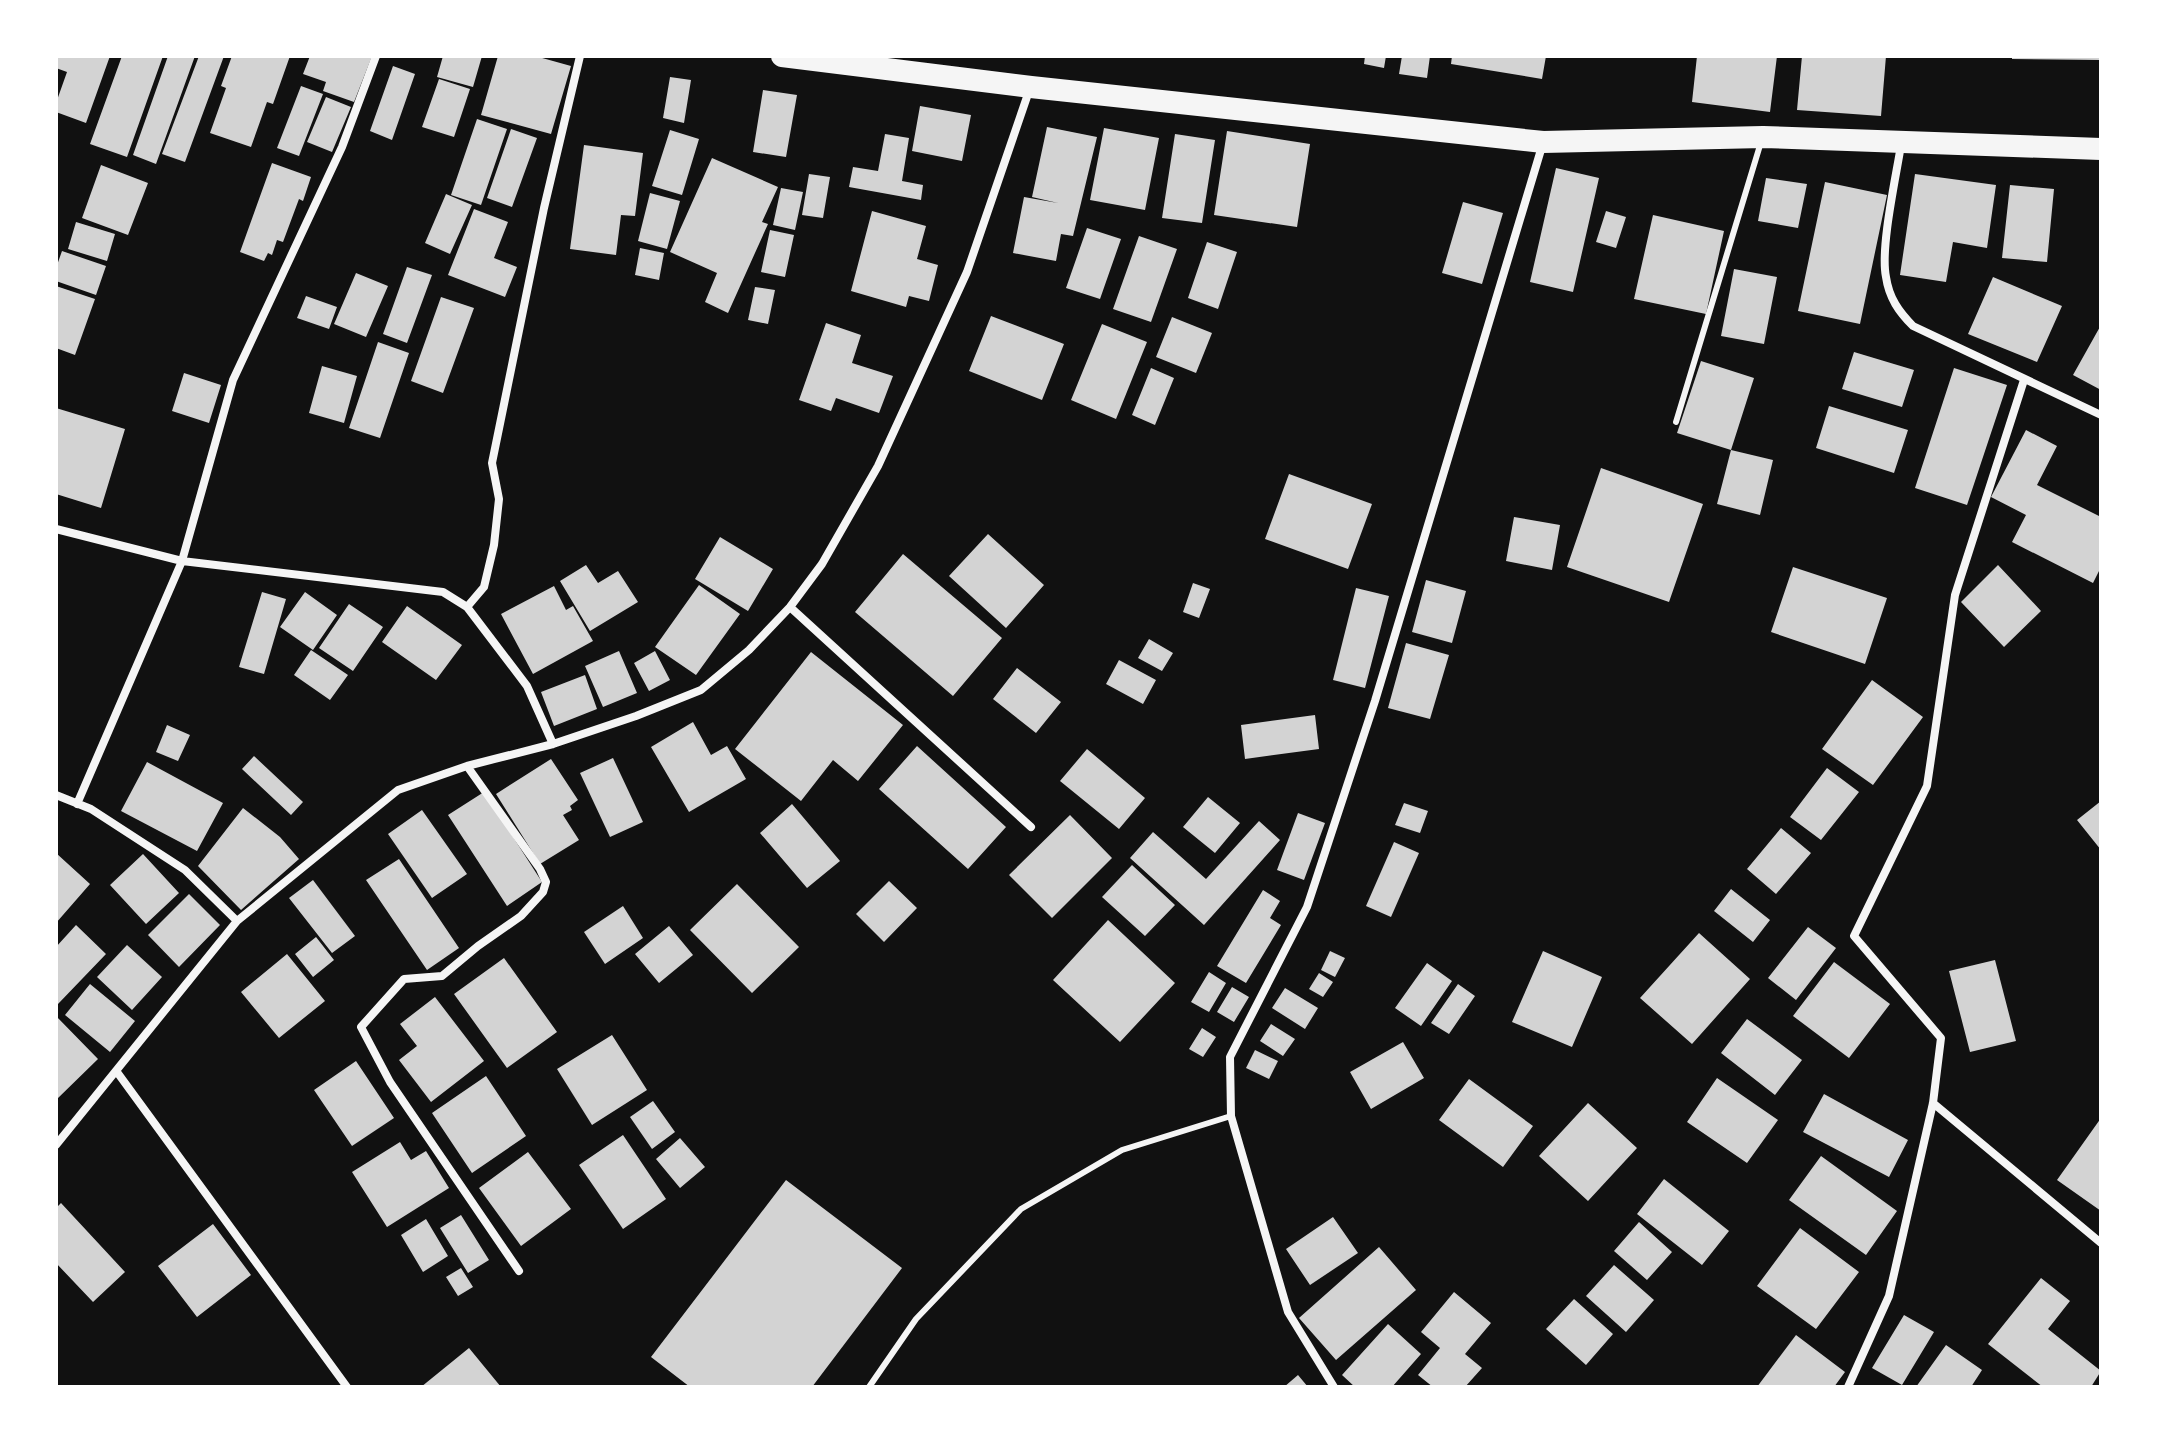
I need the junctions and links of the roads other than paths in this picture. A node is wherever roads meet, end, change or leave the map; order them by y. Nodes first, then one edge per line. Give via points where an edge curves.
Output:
1 (376, 56) edge
2 (580, 56) edge
3 (782, 56) edge
4 (1031, 87) junction
5 (1763, 137) junction
6 (1543, 142) junction
7 (1901, 143) junction
8 (2101, 149) edge
9 (2024, 380) junction
10 (2101, 415) edge
11 (1676, 422) dead end
12 (56, 529) edge
13 (182, 561) junction
14 (467, 607) junction
15 (790, 607) junction
16 (553, 744) junction
17 (467, 766) junction
18 (56, 795) edge
19 (77, 804) junction
20 (1031, 827) dead end
21 (237, 921) junction
22 (117, 1072) junction
23 (1933, 1103) junction
24 (1231, 1116) junction
25 (56, 1145) edge
26 (2101, 1243) edge
27 (519, 1271) dead end
28 (347, 1387) edge
29 (869, 1387) edge
30 (1334, 1387) edge
31 (1848, 1387) edge

1 - 13 street via 342,147 233,380
2 - 14 street via 492,463 499,499 494,545 484,587
3 - 4 highway
4 - 6 highway
4 - 15 street via 967,272 878,466 822,564
5 - 6 highway
5 - 7 highway
5 - 11 lane
6 - 24 street via 1375,701 1307,907 1230,1057
7 - 8 highway
7 - 9 street via 1886,248 1885,275 1892,300 1913,326
9 - 10 street
9 - 23 street via 1955,595 1927,786 1854,936 1941,1038
12 - 13 street
13 - 14 street via 443,592
13 - 19 street
14 - 16 street via 527,686
15 - 16 street via 701,690
15 - 20 street
16 - 17 street
17 - 21 street via 398,790
17 - 27 street via 540,869 546,882 543,892 521,916 442,976 404,979 361,1027 390,1082
18 - 19 street
19 - 21 street via 185,870
21 - 22 street
22 - 25 street
22 - 28 street
23 - 26 street
23 - 31 street via 1889,1296
24 - 29 lane via 1122,1150 1021,1209 916,1319
24 - 30 street via 1288,1312

